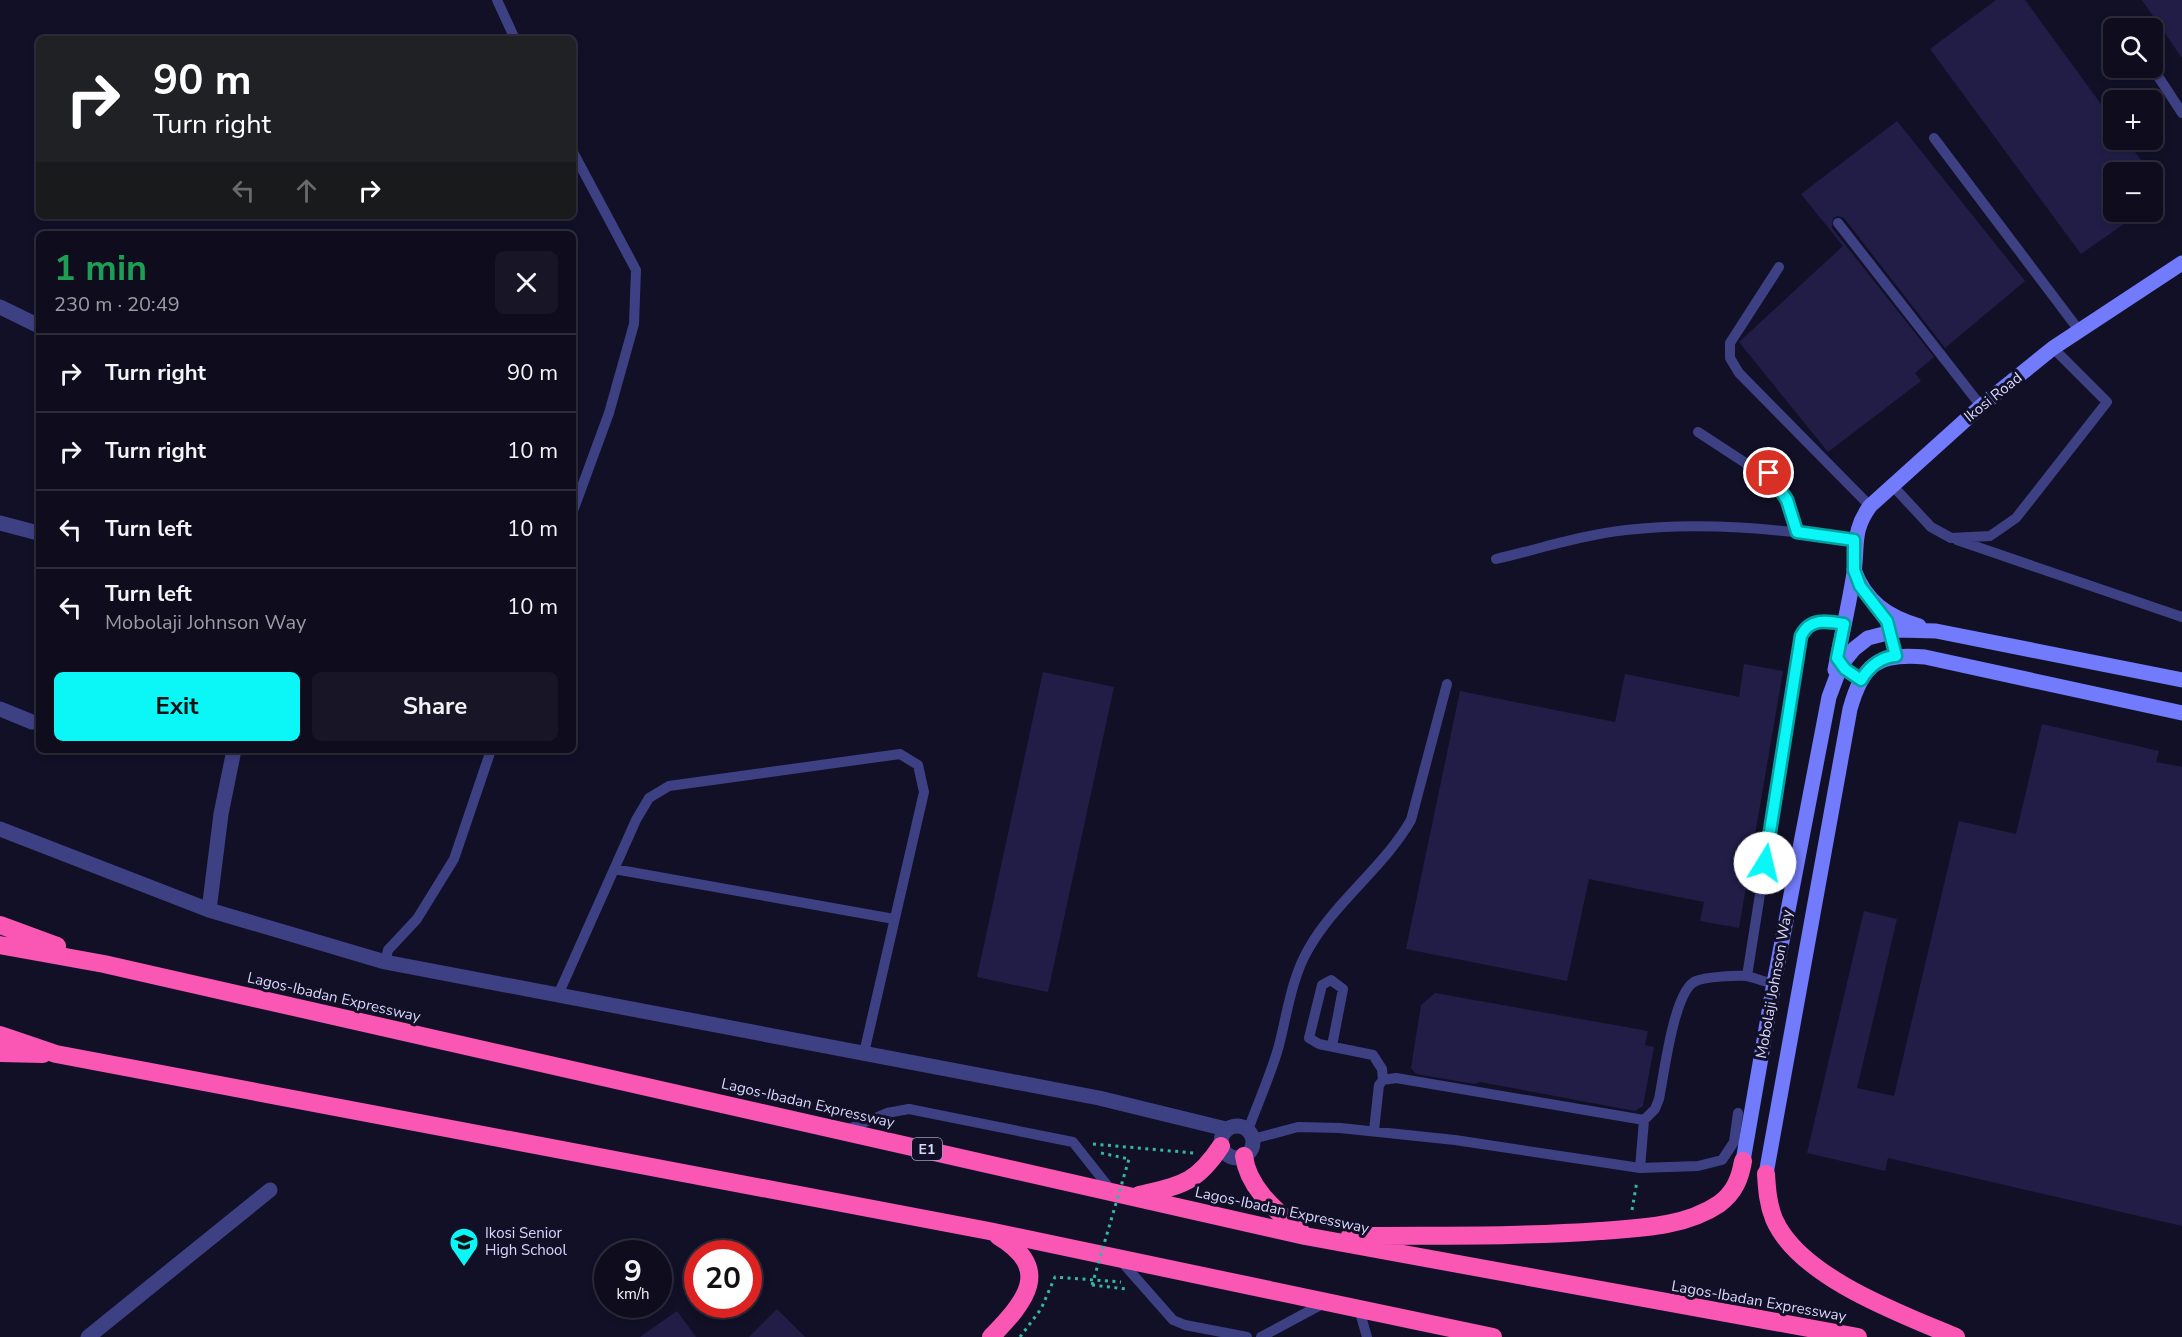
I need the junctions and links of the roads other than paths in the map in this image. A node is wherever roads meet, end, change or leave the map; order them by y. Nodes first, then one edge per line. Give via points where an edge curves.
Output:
1 (497, 0) edge
2 (514, 36) edge
3 (2159, 78) edge
4 (2182, 113) edge
5 (1934, 138) dead end
6 (576, 158) edge
7 (1838, 223) dead end
8 (2182, 263) edge
9 (1779, 267) dead end
10 (0, 307) edge
11 (36, 325) edge
12 (2078, 329) junction
13 (2053, 348) junction
14 (1981, 406) junction
15 (1698, 432) dead end
16 (1892, 484) junction
17 (576, 504) edge
18 (1870, 506) junction
19 (0, 524) edge
20 (1797, 532) junction
21 (36, 533) edge
22 (1951, 538) junction
23 (1854, 540) junction
24 (1496, 559) dead end
25 (1854, 570) junction
26 (1880, 609) junction
27 (2182, 617) edge
28 (1844, 624) junction
29 (1936, 631) junction
30 (1891, 632) junction
31 (1896, 656) junction
32 (1839, 662) junction
33 (1861, 680) junction
34 (2182, 680) edge
35 (1447, 684) dead end
36 (0, 709) edge
37 (2182, 713) edge
38 (32, 722) dead end
39 (233, 753) edge
40 (490, 753) edge
41 (0, 829) edge
42 (614, 869) junction
43 (209, 910) junction
44 (894, 919) junction
45 (0, 925) edge
46 (0, 945) edge
47 (386, 962) junction
48 (104, 964) junction
49 (1747, 976) junction
50 (1774, 982) junction
51 (558, 995) junction
52 (0, 1035) edge
53 (1332, 1046) junction
54 (0, 1053) edge
55 (864, 1053) junction
56 (56, 1054) junction
57 (1383, 1080) junction
58 (1738, 1113) dead end
59 (1644, 1120) junction
60 (846, 1130) junction
61 (1374, 1130) junction
62 (1251, 1135) junction
63 (1224, 1138) junction
64 (1244, 1156) junction
65 (1743, 1161) joint
66 (1640, 1168) junction
67 (1766, 1174) joint
68 (1111, 1190) junction
69 (270, 1191) dead end
70 (1137, 1196) junction
71 (989, 1231) junction
72 (1305, 1236) junction
73 (1119, 1258) junction
74 (1326, 1302) junction
75 (1359, 1309) junction
76 (88, 1337) edge
77 (992, 1337) edge
78 (1247, 1337) edge
79 (1261, 1337) edge
80 (1367, 1337) edge
81 (1493, 1337) edge
82 (1858, 1337) edge
83 (1956, 1337) edge

1 - 2 lane
3 - 4 lane
5 - 12 lane
6 - 17 lane via 636,270 634,324 609,413
7 - 14 lane
8 - 12 street, Ikosi Road
9 - 18 lane via 1730,343 1730,358 1739,373
10 - 11 street
12 - 13 street, Ikosi Road
13 - 14 street, Ikosi Road
13 - 22 lane via 2107,402 2016,518 1990,536
14 - 16 street, Ikosi Road
15 - 20 lane via 1747,464 1769,473 1787,500
16 - 18 street, Ikosi Road
16 - 22 lane via 1931,527
18 - 23 street, Ikosi Road via 1859,521
19 - 21 street
20 - 23 lane
20 - 24 lane via 1704,526 1626,530
22 - 27 lane
23 - 25 street, Ikosi Road
25 - 26 street via 1860,586
25 - 28 street, Ikosi Road
26 - 29 street via 1896,619
26 - 30 street
28 - 32 street, Ikosi Road
28 - 49 lane via 1811,623 1801,636
29 - 30 street, Mobolaji Johnson Way
29 - 34 street, Mobolaji Johnson Way
30 - 31 street
30 - 32 street, Mobolaji Johnson Way via 1868,638
31 - 33 street, Mobolaji Johnson Way via 1875,663
31 - 37 street, Mobolaji Johnson Way via 1956,662
32 - 33 street
32 - 50 street, Mobolaji Johnson Way
33 - 67 street, Mobolaji Johnson Way via 1850,709
35 - 62 lane via 1411,820 1400,838 1331,916 1298,971
36 - 38 street
39 - 43 street
40 - 47 lane via 454,858 417,919 388,950
41 - 43 street
42 - 44 lane
42 - 44 lane via 649,798 669,786 900,754 918,765 924,792
42 - 51 lane
43 - 47 street
44 - 55 lane
45 - 48 highway
46 - 48 highway, Lagos-Ibadan Expressway / E1
47 - 51 street
48 - 60 highway, Lagos-Ibadan Expressway / E1
49 - 50 lane via 1759,982
49 - 59 lane via 1694,981 1683,992 1659,1099
50 - 65 street, Mobolaji Johnson Way
51 - 55 street
52 - 56 highway
53 - 53 lane via 1309,1038 1322,985 1331,980 1343,989
53 - 57 lane via 1373,1055 1382,1069
54 - 56 highway
55 - 63 street via 1099,1098 1203,1123
56 - 71 highway
57 - 59 lane via 1396,1078
57 - 61 lane
58 - 66 lane via 1734,1142 1722,1160 1698,1166
59 - 66 lane
60 - 68 highway, Lagos-Ibadan Expressway / E1
60 - 68 lane via 887,1113 909,1109 1076,1146
61 - 62 lane via 1298,1127
61 - 66 lane
62 - 63 street via 1235,1125
62 - 64 street via 1251,1149
63 - 64 street via 1228,1155
63 - 70 highway via 1199,1175 1176,1186
64 - 72 highway via 1246,1172 1272,1207
65 - 72 highway via 1741,1176 1719,1204 1671,1223 1543,1235
67 - 83 highway via 1767,1198 1775,1221 1795,1249 1878,1305
68 - 70 highway, Lagos-Ibadan Expressway / E1
69 - 76 street
70 - 72 highway, Lagos-Ibadan Expressway / E1
71 - 73 highway
71 - 77 highway via 1015,1246 1027,1261 1031,1276 1028,1291
72 - 82 highway, Lagos-Ibadan Expressway / E1
73 - 74 highway
73 - 78 lane via 1173,1320
74 - 75 highway
74 - 79 lane
75 - 80 lane
75 - 81 highway

